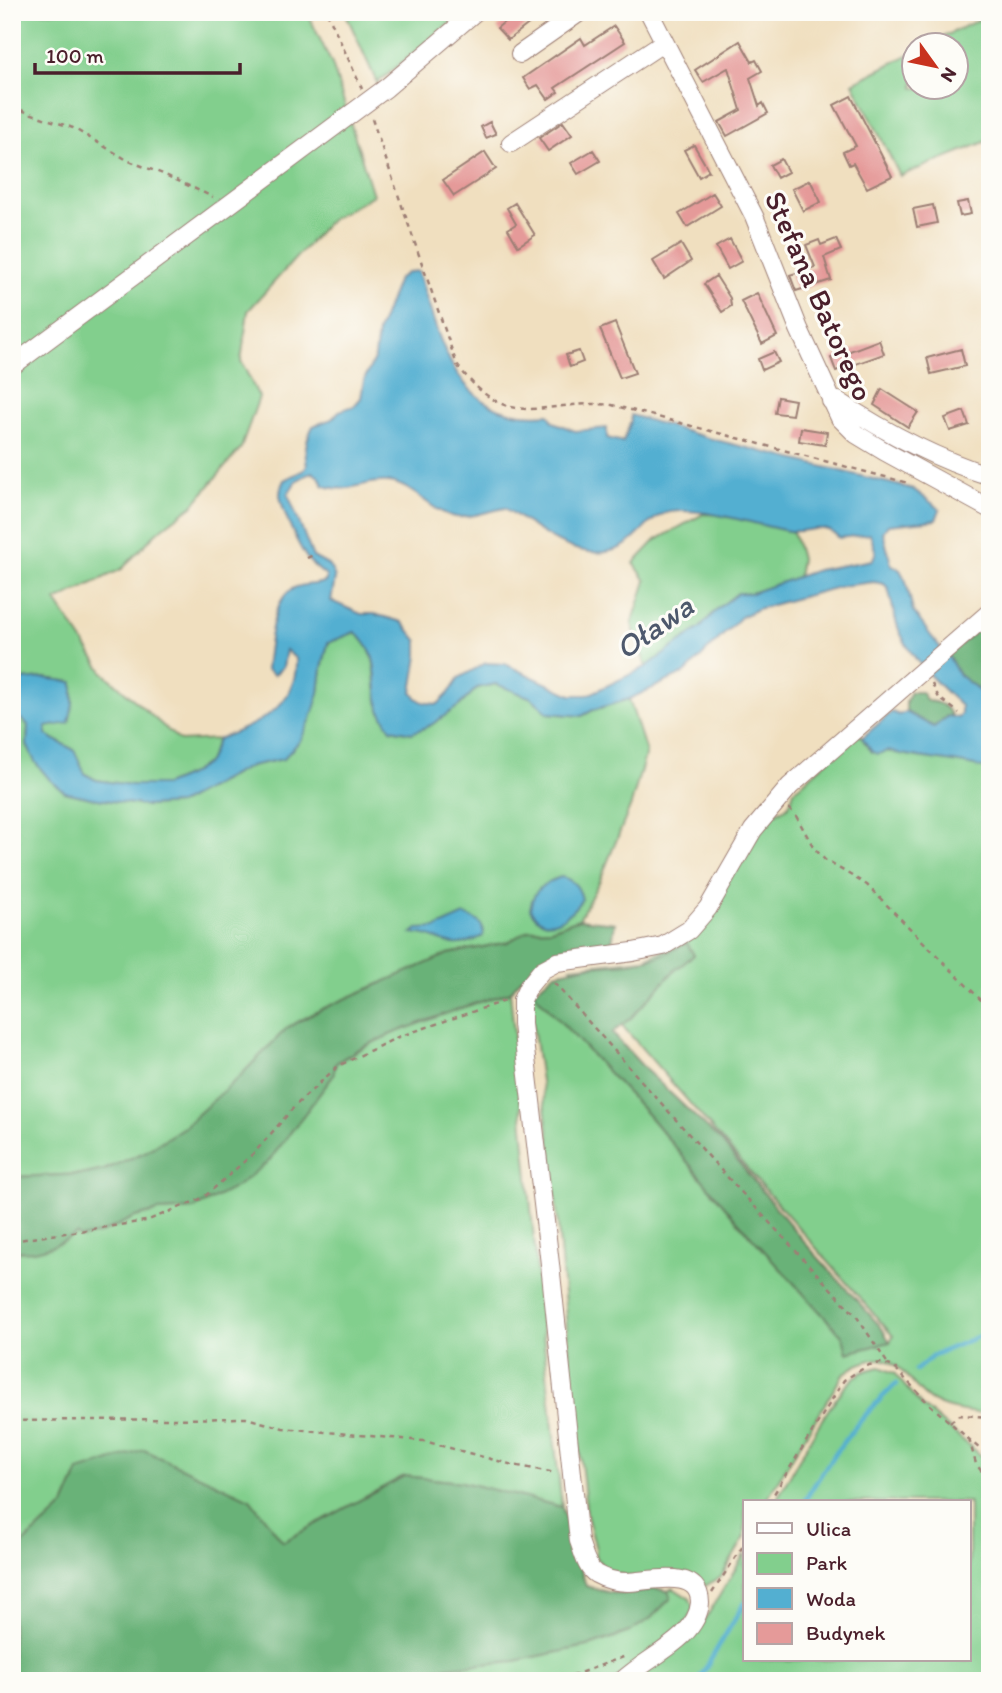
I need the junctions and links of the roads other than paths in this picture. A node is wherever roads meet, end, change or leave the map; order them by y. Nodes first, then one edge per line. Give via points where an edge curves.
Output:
1 (475, 12) edge
2 (580, 12) edge
3 (649, 12) edge
4 (664, 42) junction
5 (520, 54) dead end
6 (511, 143) dead end
7 (12, 366) edge
8 (831, 401) junction
9 (990, 476) edge
10 (990, 509) edge
11 (990, 612) edge
12 (622, 1681) edge

1 - 7 street via 386,88
2 - 5 street
3 - 4 street, Stefana Batorego
4 - 6 street
4 - 8 street, Stefana Batorego via 754,216
8 - 9 street via 926,451
8 - 10 street, Stefana Batorego via 856,434
11 - 12 street via 772,805 708,908 689,930 663,946 557,962 542,970 515,1000 523,1034 579,1541 593,1573 627,1582 677,1577 699,1592 696,1618 684,1634

